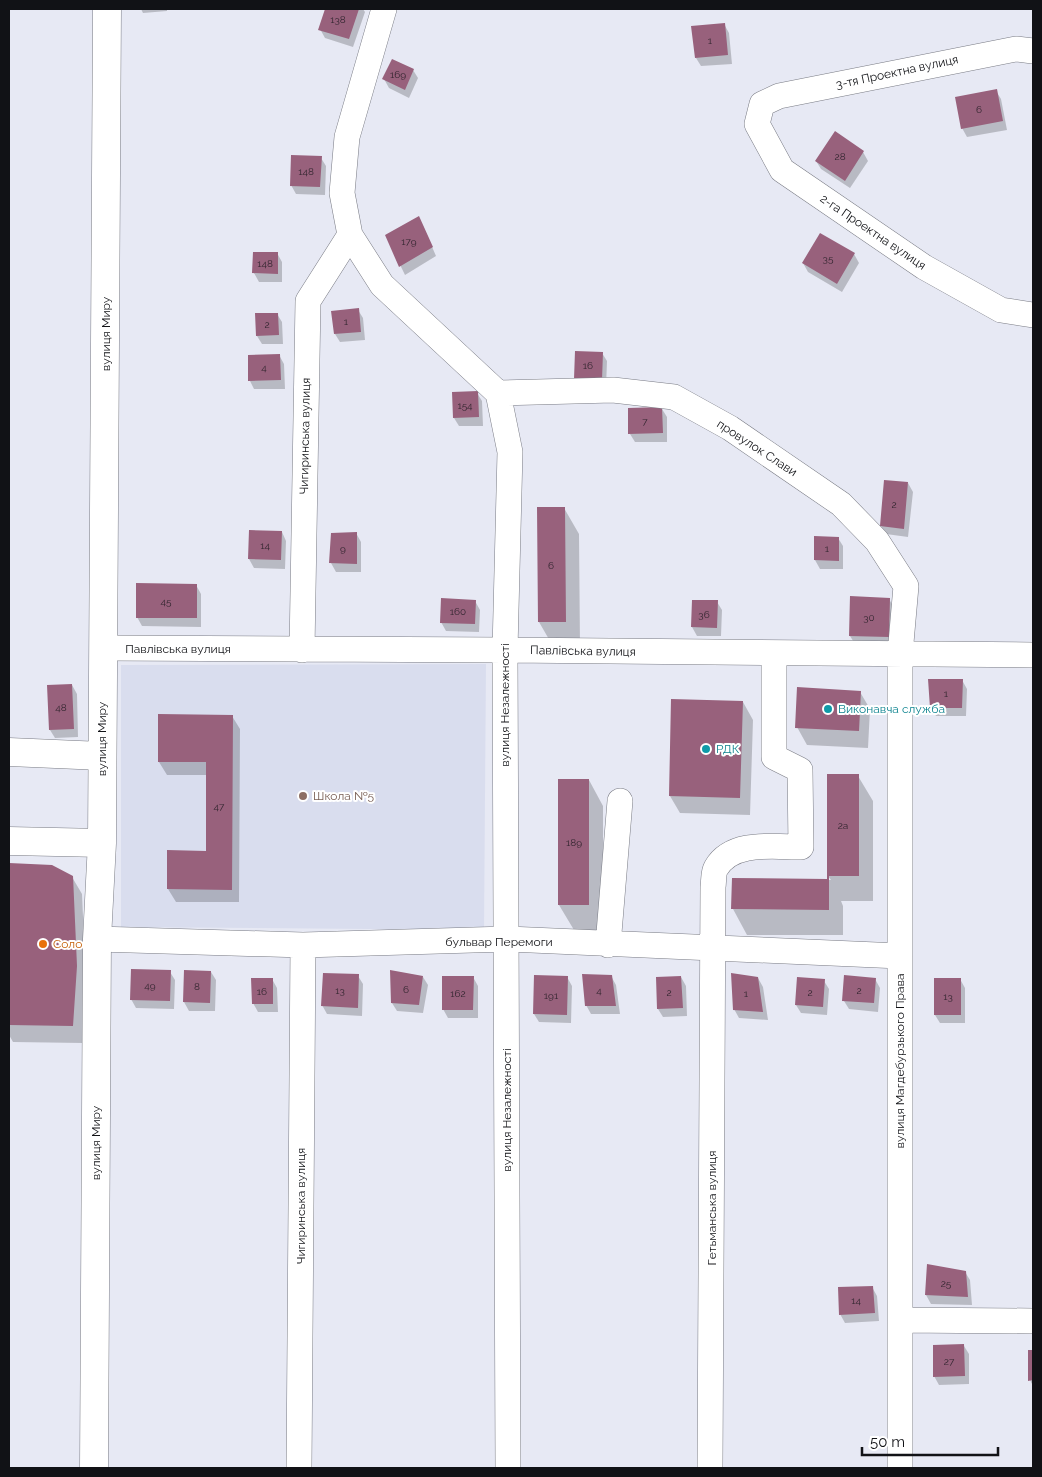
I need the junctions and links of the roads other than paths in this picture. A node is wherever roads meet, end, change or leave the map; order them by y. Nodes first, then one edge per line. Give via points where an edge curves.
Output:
1 (108, 9) edge
2 (384, 9) edge
3 (1033, 51) edge
4 (762, 104) joint
5 (350, 234) junction
6 (1033, 315) edge
7 (498, 393) junction
8 (103, 648) junction
9 (302, 650) junction
10 (505, 650) junction
11 (774, 654) junction
12 (900, 654) junction
13 (1033, 655) edge
14 (9, 752) edge
15 (102, 756) junction
16 (620, 801) dead end
17 (9, 841) edge
18 (102, 844) junction
19 (98, 939) junction
20 (507, 939) junction
21 (303, 945) junction
22 (608, 945) junction
23 (714, 949) junction
24 (900, 956) junction
25 (900, 1320) junction
26 (1033, 1321) edge
27 (94, 1468) edge
28 (299, 1468) edge
29 (508, 1468) edge
30 (710, 1468) edge
31 (900, 1468) edge

1 - 8 main road, вулиця Миру
2 - 5 street via 347,137 342,193
3 - 4 street, 3-тя Проектна вулиця via 1016,48 989,53 780,96
4 - 6 street, 2-га Проектна вулиця via 758,124 782,170 924,267 1001,310
5 - 7 street via 382,285
5 - 9 street, Чигиринська вулиця via 308,301
7 - 10 street, вулиця Незалежності via 510,452
7 - 12 street, провулок Слави via 613,390 674,397 730,428 841,504 877,541 906,586
8 - 9 street, Павлівська вулиця
8 - 15 main road, вулиця Миру
9 - 10 street, Павлівська вулиця
10 - 11 street, Павлівська вулиця
10 - 20 street, вулиця Незалежності
11 - 12 street, Павлівська вулиця
11 - 23 street, Гетьманська вулиця via 774,757 800,770 801,847 751,847 726,856 715,869
12 - 13 street, Павлівська вулиця
12 - 24 street, вулиця Магдебурзького Права
14 - 15 main road
15 - 18 main road, вулиця Миру
16 - 22 street
17 - 18 main road
18 - 19 main road, вулиця Миру
19 - 21 street, бульвар Перемоги
19 - 27 main road, вулиця Миру
20 - 21 street, бульвар Перемоги
20 - 22 street, бульвар Перемоги
20 - 29 street, вулиця Незалежності
21 - 28 street, Чигиринська вулиця
22 - 23 street, бульвар Перемоги
23 - 24 street, бульвар Перемоги
23 - 30 street, Гетьманська вулиця
24 - 25 street, вулиця Магдебурзького Права
25 - 26 street
25 - 31 street, вулиця Магдебурзького Права

